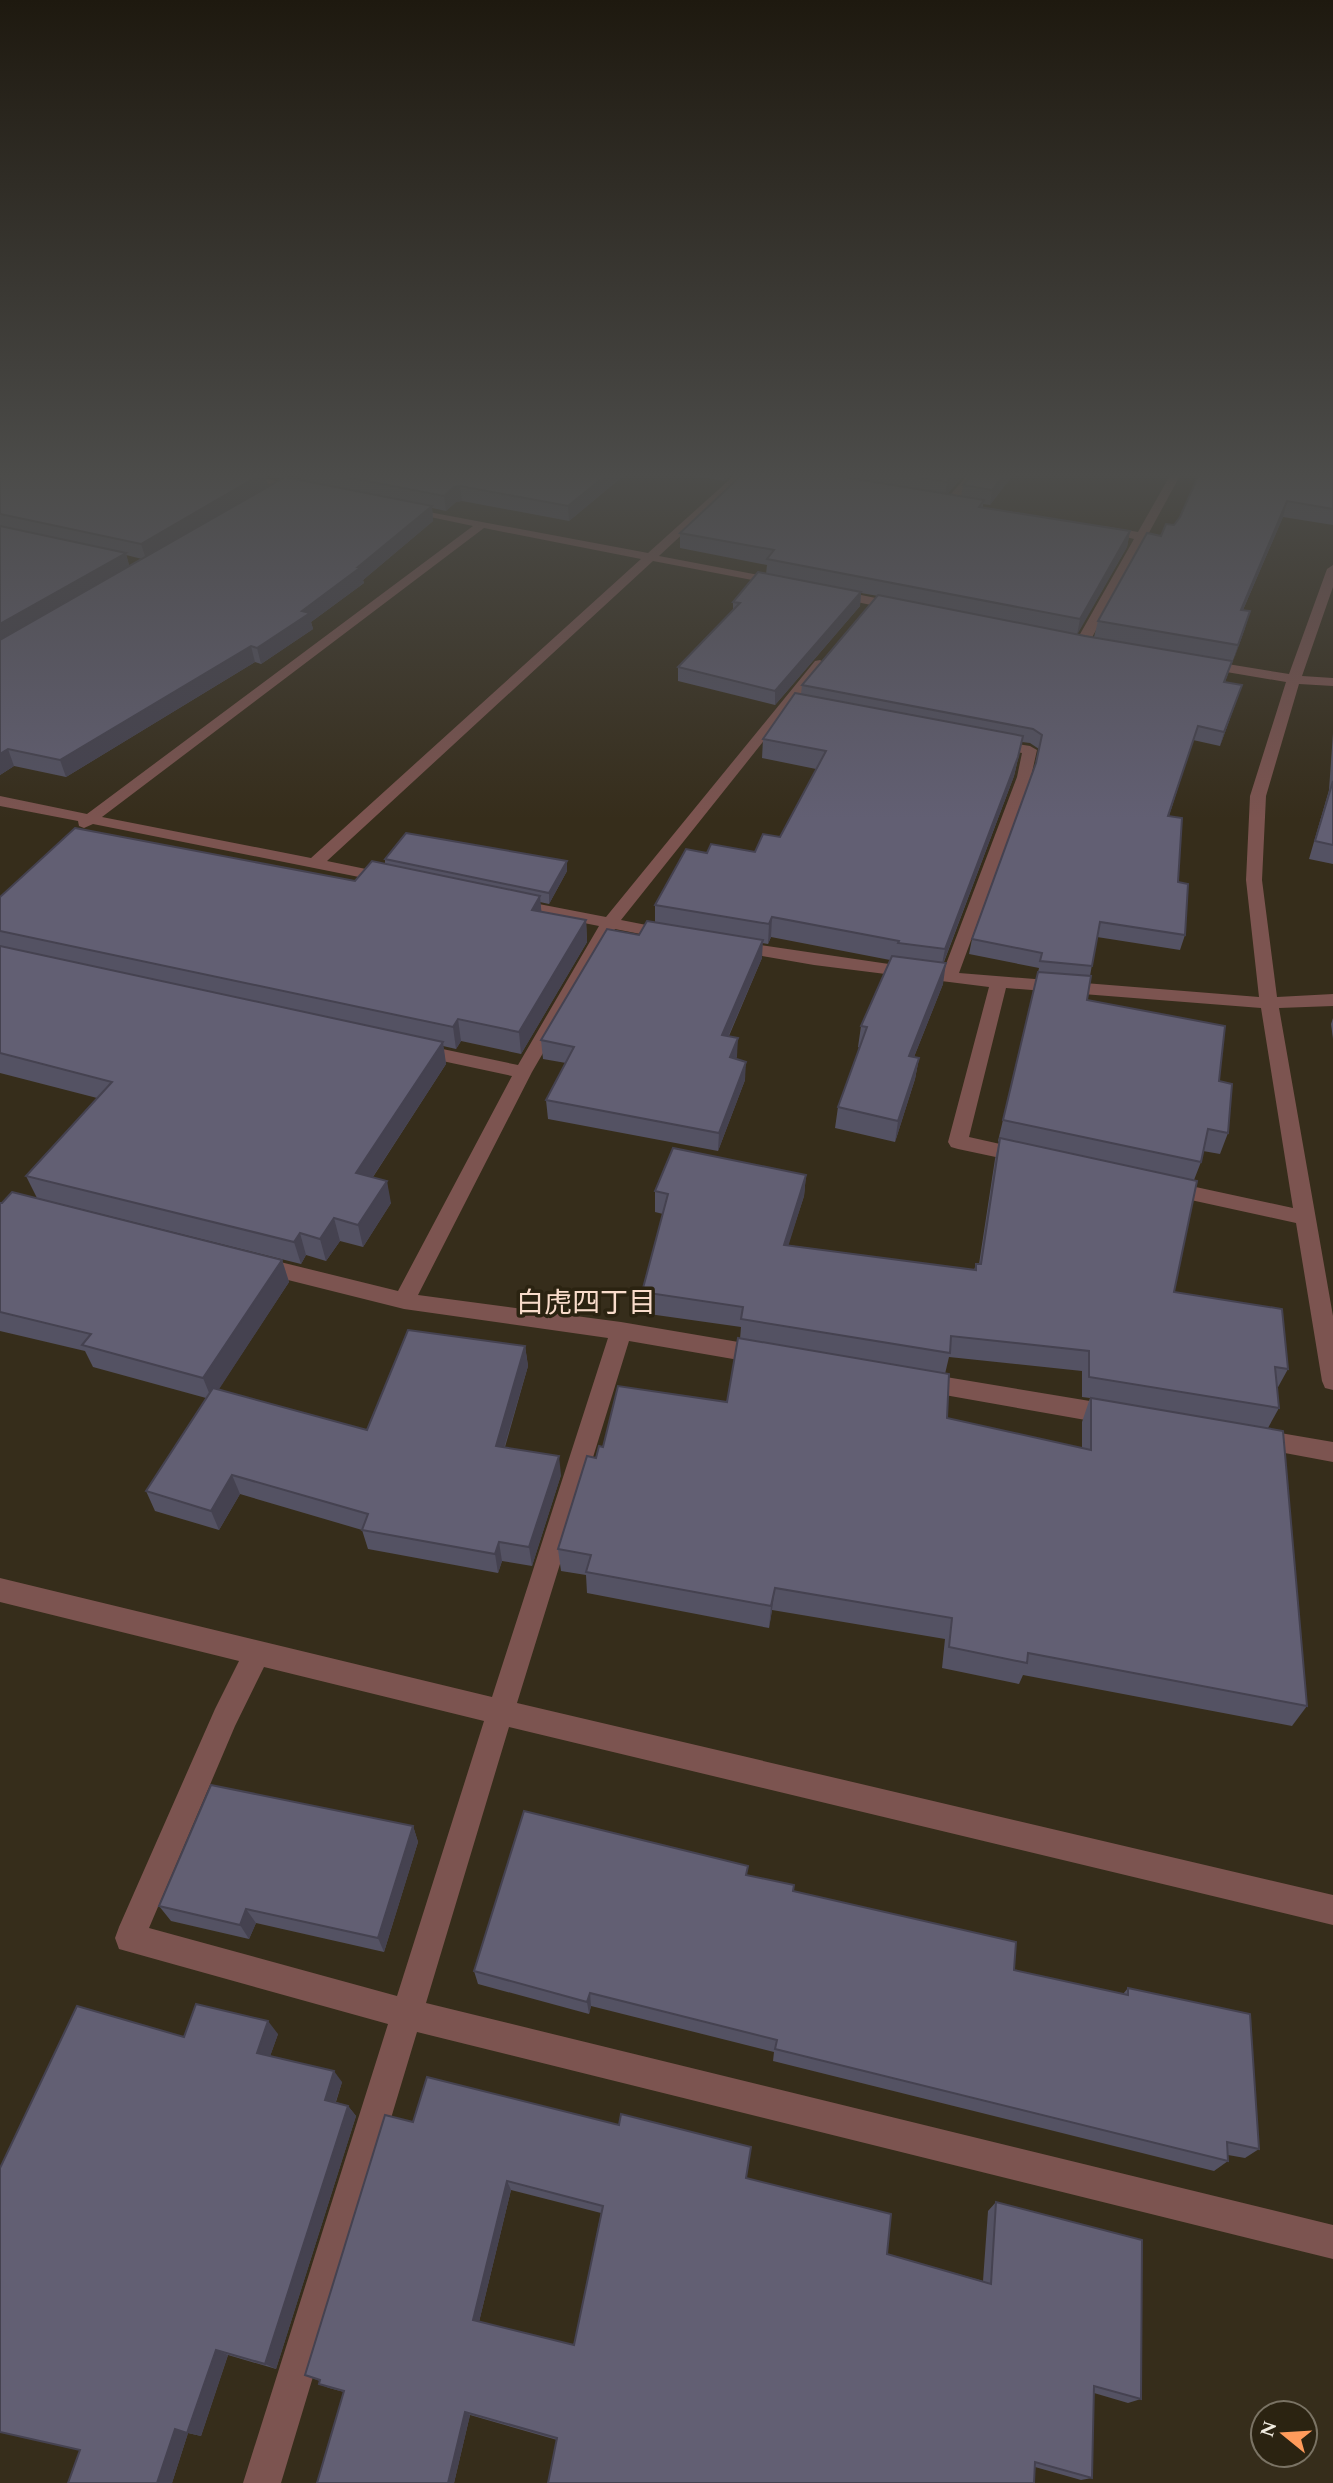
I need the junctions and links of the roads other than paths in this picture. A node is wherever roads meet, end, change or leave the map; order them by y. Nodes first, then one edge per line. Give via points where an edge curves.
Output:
1 (397, 588) edge
2 (619, 588) edge
3 (1112, 588) edge
4 (1326, 588) edge
5 (821, 592) edge
6 (913, 609) edge
7 (1082, 643) edge
8 (831, 651) edge
9 (1189, 662) edge
10 (1293, 679) junction
11 (1333, 682) edge
12 (787, 703) junction
13 (813, 708) edge
14 (982, 742) edge
15 (0, 801) edge
16 (89, 818) junction
17 (69, 836) edge
18 (316, 862) junction
19 (409, 882) edge
20 (503, 901) edge
21 (609, 924) junction
22 (691, 938) edge
23 (719, 943) edge
24 (949, 978) junction
25 (999, 982) junction
26 (1333, 999) edge
27 (1269, 1003) junction
28 (402, 1046) edge
29 (523, 1072) junction
30 (1037, 1159) edge
31 (1143, 1182) edge
32 (1307, 1218) junction
33 (243, 1261) edge
34 (404, 1301) junction
35 (621, 1331) junction
36 (784, 1359) edge
37 (1332, 1369) edge
38 (907, 1379) edge
39 (1139, 1419) edge
40 (1234, 1435) edge
41 (1333, 1452) edge
42 (0, 1590) edge
43 (257, 1653) junction
44 (500, 1712) junction
45 (1333, 1910) edge
46 (407, 2014) junction
47 (1333, 2242) edge
48 (262, 2483) edge

1 - 16 street
2 - 18 street
3 - 7 street
4 - 10 street
5 - 6 street via 870,606
8 - 12 street
9 - 10 street
10 - 11 street
10 - 27 street via 1258,796 1254,880
12 - 13 street
12 - 21 street
14 - 24 street via 1030,750 1024,778
15 - 16 street
16 - 17 street
16 - 18 street
18 - 19 street
20 - 21 street
21 - 22 street
21 - 29 street
23 - 24 street
24 - 25 street
25 - 27 street
25 - 30 street via 958,1142
26 - 27 street
27 - 32 street
28 - 29 street
29 - 34 street
31 - 32 street
32 - 37 street
33 - 34 street
34 - 35 street
35 - 36 street
35 - 44 street
38 - 39 street
40 - 41 street
42 - 43 street
43 - 44 street
43 - 46 street via 130,1938
44 - 45 street
44 - 46 street
46 - 47 street
46 - 48 street

